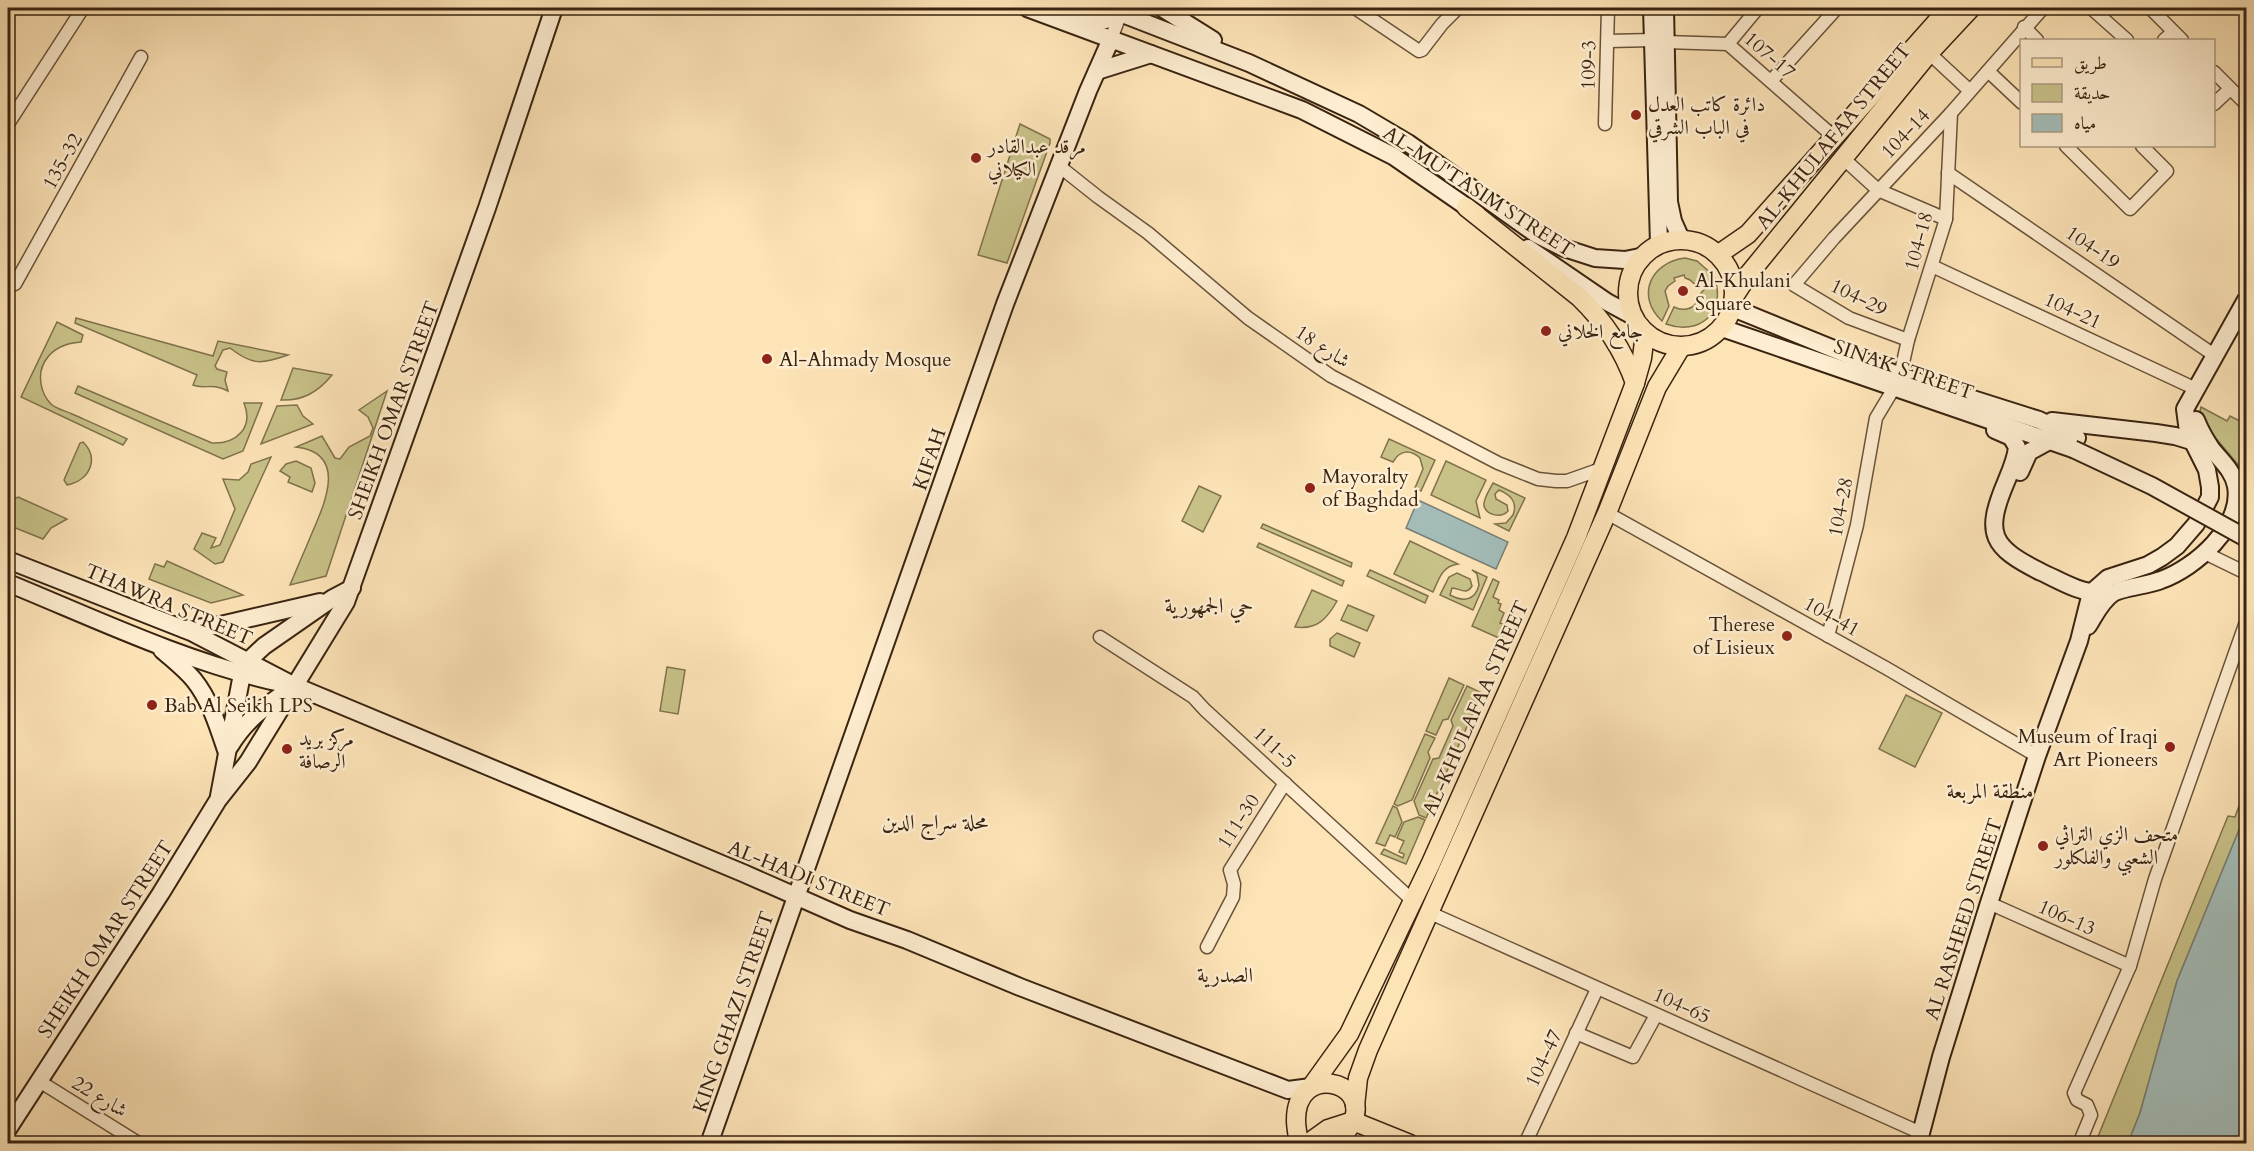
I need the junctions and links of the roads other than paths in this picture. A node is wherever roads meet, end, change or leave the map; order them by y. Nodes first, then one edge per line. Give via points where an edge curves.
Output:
1 (83, 8) edge
2 (554, 8) edge
3 (1027, 8) edge
4 (1059, 8) edge
5 (1162, 8) edge
6 (1355, 8) edge
7 (1458, 8) edge
8 (1608, 8) edge
9 (1652, 8) edge
10 (1665, 8) edge
11 (1758, 8) edge
12 (1837, 8) edge
13 (1949, 8) edge
14 (1971, 8) edge
15 (2043, 8) edge
16 (2091, 8) edge
17 (2150, 8) edge
18 (1117, 9) edge
19 (2024, 27) junction
20 (2173, 38) edge
21 (1111, 39) junction
22 (2036, 39) edge
23 (2126, 39) edge
24 (1608, 41) junction
25 (1659, 41) junction
26 (1728, 44) junction
27 (1929, 53) junction
28 (1151, 54) junction
29 (141, 57) dead end
30 (1249, 63) junction
31 (1988, 70) junction
32 (1097, 71) junction
33 (2215, 73) edge
34 (1771, 81) junction
35 (2230, 88) junction
36 (1970, 91) junction
37 (2020, 101) edge
38 (2215, 103) edge
39 (2247, 104) edge
40 (1952, 113) junction
41 (8, 124) edge
42 (1605, 124) dead end
43 (1834, 137) junction
44 (2067, 147) edge
45 (2143, 147) edge
46 (1844, 159) junction
47 (1059, 166) junction
48 (1948, 173) junction
49 (1878, 190) junction
50 (1466, 207) junction
51 (1946, 219) junction
52 (1681, 239) junction
53 (1659, 244) junction
54 (1719, 254) junction
55 (1640, 257) junction
56 (1932, 266) junction
57 (11, 282) edge
58 (1794, 285) joint
59 (2247, 300) edge
60 (1734, 302) junction
61 (1633, 316) junction
62 (1722, 328) junction
63 (1645, 333) junction
64 (1908, 340) junction
65 (1681, 347) junction
66 (2214, 355) junction
67 (1635, 382) junction
68 (1897, 382) junction
69 (2196, 389) junction
70 (1944, 404) junction
71 (2185, 410) junction
72 (2039, 420) junction
73 (2156, 433) junction
74 (2051, 440) junction
75 (2075, 443) junction
76 (2202, 444) junction
77 (1601, 468) junction
78 (1607, 513) junction
79 (2247, 526) edge
80 (2247, 538) edge
81 (2205, 553) junction
82 (8, 560) edge
83 (2247, 573) edge
84 (8, 583) edge
85 (2116, 584) junction
86 (2069, 585) junction
87 (352, 588) junction
88 (2091, 593) junction
89 (333, 598) junction
90 (2085, 620) junction
91 (2247, 622) edge
92 (183, 629) junction
93 (1828, 636) junction
94 (1100, 637) dead end
95 (2079, 641) junction
96 (155, 643) junction
97 (245, 668) junction
98 (295, 686) junction
99 (226, 752) junction
100 (2037, 756) junction
101 (1285, 783) junction
102 (218, 800) junction
103 (796, 895) junction
104 (1412, 900) junction
105 (1989, 903) junction
106 (1428, 912) junction
107 (1207, 947) dead end
108 (2130, 966) junction
109 (1597, 989) junction
110 (1656, 1015) junction
111 (1576, 1033) junction
112 (39, 1082) junction
113 (1311, 1087) junction
114 (1354, 1113) junction
115 (8, 1129) edge
116 (1918, 1138) edge
117 (140, 1143) edge
118 (709, 1143) edge
119 (1299, 1143) edge
120 (1307, 1143) edge
121 (1335, 1143) edge
122 (1410, 1143) edge
123 (1525, 1143) edge
124 (2079, 1143) edge

1 - 41 street
2 - 87 main road, SHEIKH OMAR STREET
3 - 21 main road, AL-MU'TASIM STREET
4 - 18 main road via 1100,22 1114,18
5 - 30 main road
6 - 7 street via 1416,50 1422,50
8 - 24 street, 109-3
9 - 25 main road
10 - 25 main road
11 - 26 street
12 - 34 street
13 - 43 main road, AL-KHULAFAA STREET
14 - 27 main road, AL-KHULAFAA STREET
15 - 19 street, 104-14
16 - 23 street
17 - 20 street
18 - 21 street
18 - 30 main road, AL-MU'TASIM STREET
19 - 22 street
19 - 31 street, 104-14
21 - 28 main road, AL-MU'TASIM STREET
21 - 32 main road, KIFAH
24 - 25 street, 107-17
24 - 42 street, 109-3
25 - 26 street, 107-17
25 - 52 main road via 1669,202
25 - 53 main road
26 - 34 street, 107-17
27 - 36 street
27 - 46 main road, AL-KHULAFAA STREET
28 - 32 main road
28 - 50 main road, AL-MU'TASIM STREET via 1302,110 1393,156
29 - 57 street, 135-32
30 - 55 main road, AL-MU'TASIM STREET via 1359,114 1408,143 1536,234 1564,248 1595,258
31 - 36 street, 104-14
31 - 37 street
32 - 47 main road, KIFAH
33 - 35 street
34 - 43 street, 107-17
35 - 38 street
35 - 39 street
36 - 40 street, 104-14
40 - 48 street, 104-18
40 - 49 street, 104-14
43 - 54 main road, AL-KHULAFAA STREET via 1748,234
44 - 45 street via 2130,209 2167,171
46 - 49 street
46 - 60 main road, AL-KHULAFAA STREET via 1748,275
47 - 77 street, شارع 18 via 1148,233 1248,318 1331,376 1498,463 1538,479 1567,481
47 - 103 main road, KIFAH via 1005,304
48 - 51 street, 104-18
48 - 66 street, 104-19
49 - 51 street
49 - 58 street, 104-14
50 - 61 main road, AL-MU'TASIM STREET
50 - 67 main road via 1595,313 1617,343
51 - 56 street, 104-18
52 - 53 main road
52 - 54 main road via 1701,243
53 - 55 main road
54 - 60 main road via 1734,280
55 - 61 main road via 1630,275 1627,296
56 - 64 street, 104-18
56 - 69 street, 104-21
58 - 64 street, 104-29 via 1849,318
59 - 66 main road
60 - 62 main road
60 - 68 main road, SINAK STREET
61 - 63 main road
62 - 65 main road via 1711,339
62 - 68 main road, SINAK STREET
63 - 65 main road via 1662,344
63 - 67 main road, AL-KHULAFAA STREET
64 - 68 street, 104-18
65 - 78 main road, AL-KHULAFAA STREET via 1657,387
66 - 69 main road
67 - 77 main road, AL-KHULAFAA STREET
68 - 70 main road, SINAK STREET
68 - 72 main road, SINAK STREET
68 - 93 street, 104-28 via 1876,418 1857,525
69 - 71 main road
69 - 76 main road via 2194,416
70 - 74 main road, SINAK STREET
70 - 86 main road via 1954,414 2015,441 2017,454 1994,515 1997,538 2006,552 2018,560
71 - 73 main road
71 - 76 main road via 2186,424
72 - 73 main road
72 - 75 main road, SINAK STREET
73 - 76 main road
74 - 75 main road, SINAK STREET
74 - 85 main road via 2026,457 2002,524 2004,535 2022,554 2076,578
75 - 79 main road via 2157,476
75 - 80 main road, bridge
76 - 81 main road via 2228,468 2236,487 2229,520
76 - 85 main road via 2210,497 2196,524 2177,546
77 - 104 main road, AL-KHULAFAA STREET via 1576,538
78 - 93 street, 104-41
78 - 106 main road, AL-KHULAFAA STREET
81 - 83 street
81 - 85 main road via 2178,573 2153,583
82 - 92 main road, THAWRA STREET
84 - 96 main road, THAWRA STREET
85 - 88 main road
85 - 95 main road, AL RASHEED STREET
86 - 88 main road
86 - 90 main road via 2083,606
87 - 89 main road
87 - 98 main road, SHEIKH OMAR STREET
88 - 90 main road, AL RASHEED STREET
89 - 92 main road
89 - 97 main road via 264,646
90 - 95 main road, AL RASHEED STREET
91 - 108 street via 2155,879
92 - 97 main road, THAWRA STREET
93 - 100 street, 104-41
94 - 101 street, 111-5 via 1193,697
95 - 100 main road, AL RASHEED STREET
96 - 97 main road, THAWRA STREET
96 - 99 main road via 203,693
97 - 98 main road, THAWRA STREET
97 - 99 main road, SHEIKH OMAR STREET
98 - 99 main road via 259,711
98 - 102 main road, SHEIKH OMAR STREET via 248,762
98 - 103 main road, AL-HADI STREET
99 - 102 main road, SHEIKH OMAR STREET
100 - 105 main road, AL RASHEED STREET
101 - 104 street, 111-5
101 - 107 street, 111-30 via 1230,870 1233,897
102 - 112 main road, SHEIKH OMAR STREET
103 - 113 main road, AL-HADI STREET via 850,920 1278,1087 1292,1091
103 - 118 main road, KING GHAZI STREET
104 - 113 main road, AL-KHULAFAA STREET via 1349,1034
105 - 108 street, 106-13
105 - 116 main road, AL RASHEED STREET
106 - 109 street, 104-65
106 - 114 main road, AL-KHULAFAA STREET via 1365,1057
108 - 124 street via 2074,1093 2091,1115
109 - 110 street, 104-65
109 - 111 street, 104-47
110 - 111 street via 1634,1057
110 - 116 street, 104-65
111 - 123 street, 104-47
112 - 115 main road, SHEIKH OMAR STREET
112 - 117 street, شارع 22
113 - 114 main road via 1324,1082 1340,1085 1349,1094
113 - 119 main road, AL-KHULAFAA STREET via 1297,1112
114 - 120 main road
114 - 121 main road
114 - 122 main road

